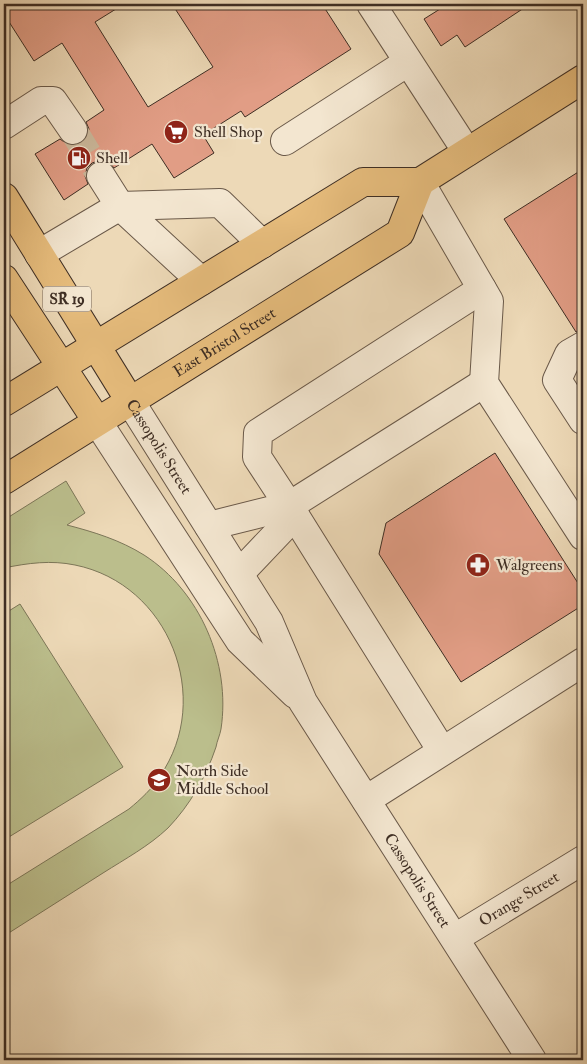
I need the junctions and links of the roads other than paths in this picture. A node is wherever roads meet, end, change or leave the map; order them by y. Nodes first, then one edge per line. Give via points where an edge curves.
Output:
1 (371, 4) edge
2 (408, 62) junction
3 (583, 79) edge
4 (4, 125) edge
5 (73, 130) tunnel mouth
6 (285, 141) dead end
7 (467, 152) junction
8 (101, 176) tunnel mouth
9 (420, 182) junction
10 (4, 197) edge
11 (120, 206) junction
12 (262, 244) junction
13 (39, 254) junction
14 (4, 279) edge
15 (201, 281) junction
16 (482, 290) junction
17 (95, 346) junction
18 (583, 346) edge
19 (61, 367) junction
20 (484, 383) junction
21 (130, 401) junction
22 (4, 402) edge
23 (583, 420) edge
24 (97, 421) junction
25 (4, 480) edge
26 (292, 511) junction
27 (209, 526) junction
28 (583, 536) edge
29 (239, 574) junction
30 (583, 662) edge
31 (303, 702) junction
32 (442, 751) junction
33 (366, 800) junction
34 (583, 860) edge
35 (454, 938) junction
36 (532, 1060) edge

1 - 2 street
2 - 6 street
2 - 7 street
3 - 7 main road
4 - 5 street via 41,101 53,101
7 - 9 main road
8 - 11 street
9 - 12 main road via 363,182
9 - 16 street
9 - 21 main road, East Bristol Street via 400,233
10 - 13 main road, Cassopolis Street / SR 19
11 - 12 street via 220,202
11 - 13 street
11 - 15 street
12 - 15 main road
13 - 17 main road, Cassopolis Street / SR 19
14 - 19 main road, Cassopolis Street / SR 19
15 - 17 main road
16 - 20 street via 489,301
16 - 26 street via 258,433 257,457
17 - 19 main road
17 - 21 main road, Cassopolis Street / SR 19
18 - 23 street via 569,354 557,380
19 - 22 main road
19 - 24 main road, Cassopolis Street
20 - 26 street
20 - 28 street
21 - 24 main road, East Bristol Street
21 - 27 street, Cassopolis Street
24 - 25 main road, East Bristol Street
24 - 31 street, Cassopolis Street via 240,641
26 - 27 street
26 - 29 street
26 - 32 street
27 - 29 street, Cassopolis Street
29 - 31 street, Cassopolis Street via 269,622
30 - 32 street
31 - 33 street, Cassopolis Street
32 - 33 street
33 - 35 street, Cassopolis Street
34 - 35 street, Orange Street
35 - 36 street, Cassopolis Street

